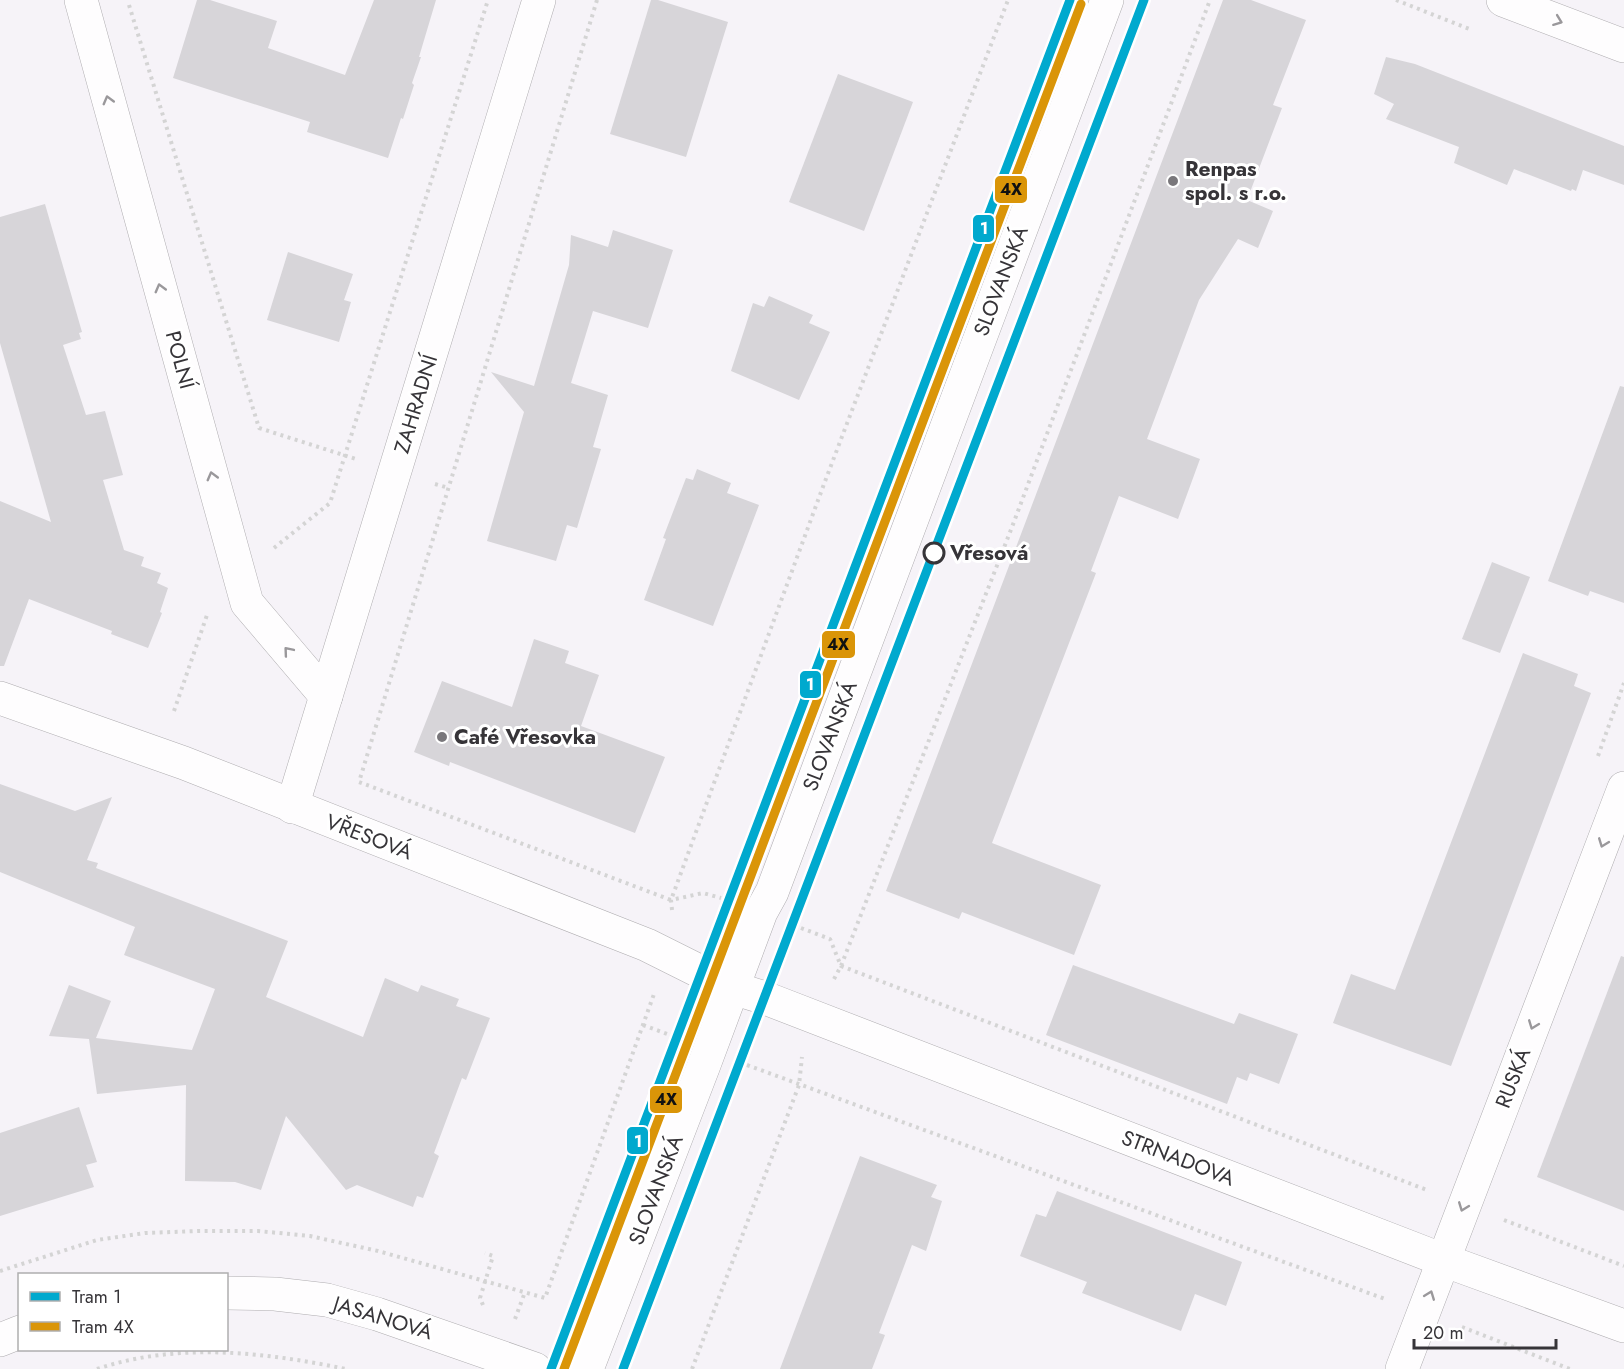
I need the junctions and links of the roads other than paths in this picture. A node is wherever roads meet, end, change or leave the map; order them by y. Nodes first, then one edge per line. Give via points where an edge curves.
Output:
1 (81, 0) edge
2 (539, 0) edge
3 (1107, 0) edge
4 (1503, 0) edge
5 (1624, 46) edge
6 (327, 696) junction
7 (0, 698) edge
8 (1624, 788) edge
9 (292, 807) junction
10 (733, 988) junction
11 (1443, 1260) junction
12 (228, 1293) edge
13 (1624, 1326) edge
14 (18, 1333) edge
15 (0, 1340) edge
16 (535, 1369) edge
17 (587, 1369) edge
18 (1402, 1369) edge

6 -> 1 street, POLNÍ via 247,603
2 - 6 street, ZAHRADNÍ
3 - 10 street, SLOVANSKÁ
4 -> 5 street
6 - 9 street, ZAHRADNÍ
7 - 9 street, VŘESOVÁ via 184,763
8 -> 11 street, RUSKÁ
9 - 10 street, VŘESOVÁ via 668,954
10 - 11 street, STRNADOVA
10 - 17 street, SLOVANSKÁ
11 - 13 street, STRNADOVA
18 -> 11 street, RUSKÁ
12 - 16 street, JASANOVÁ via 327,1300
14 - 15 street

